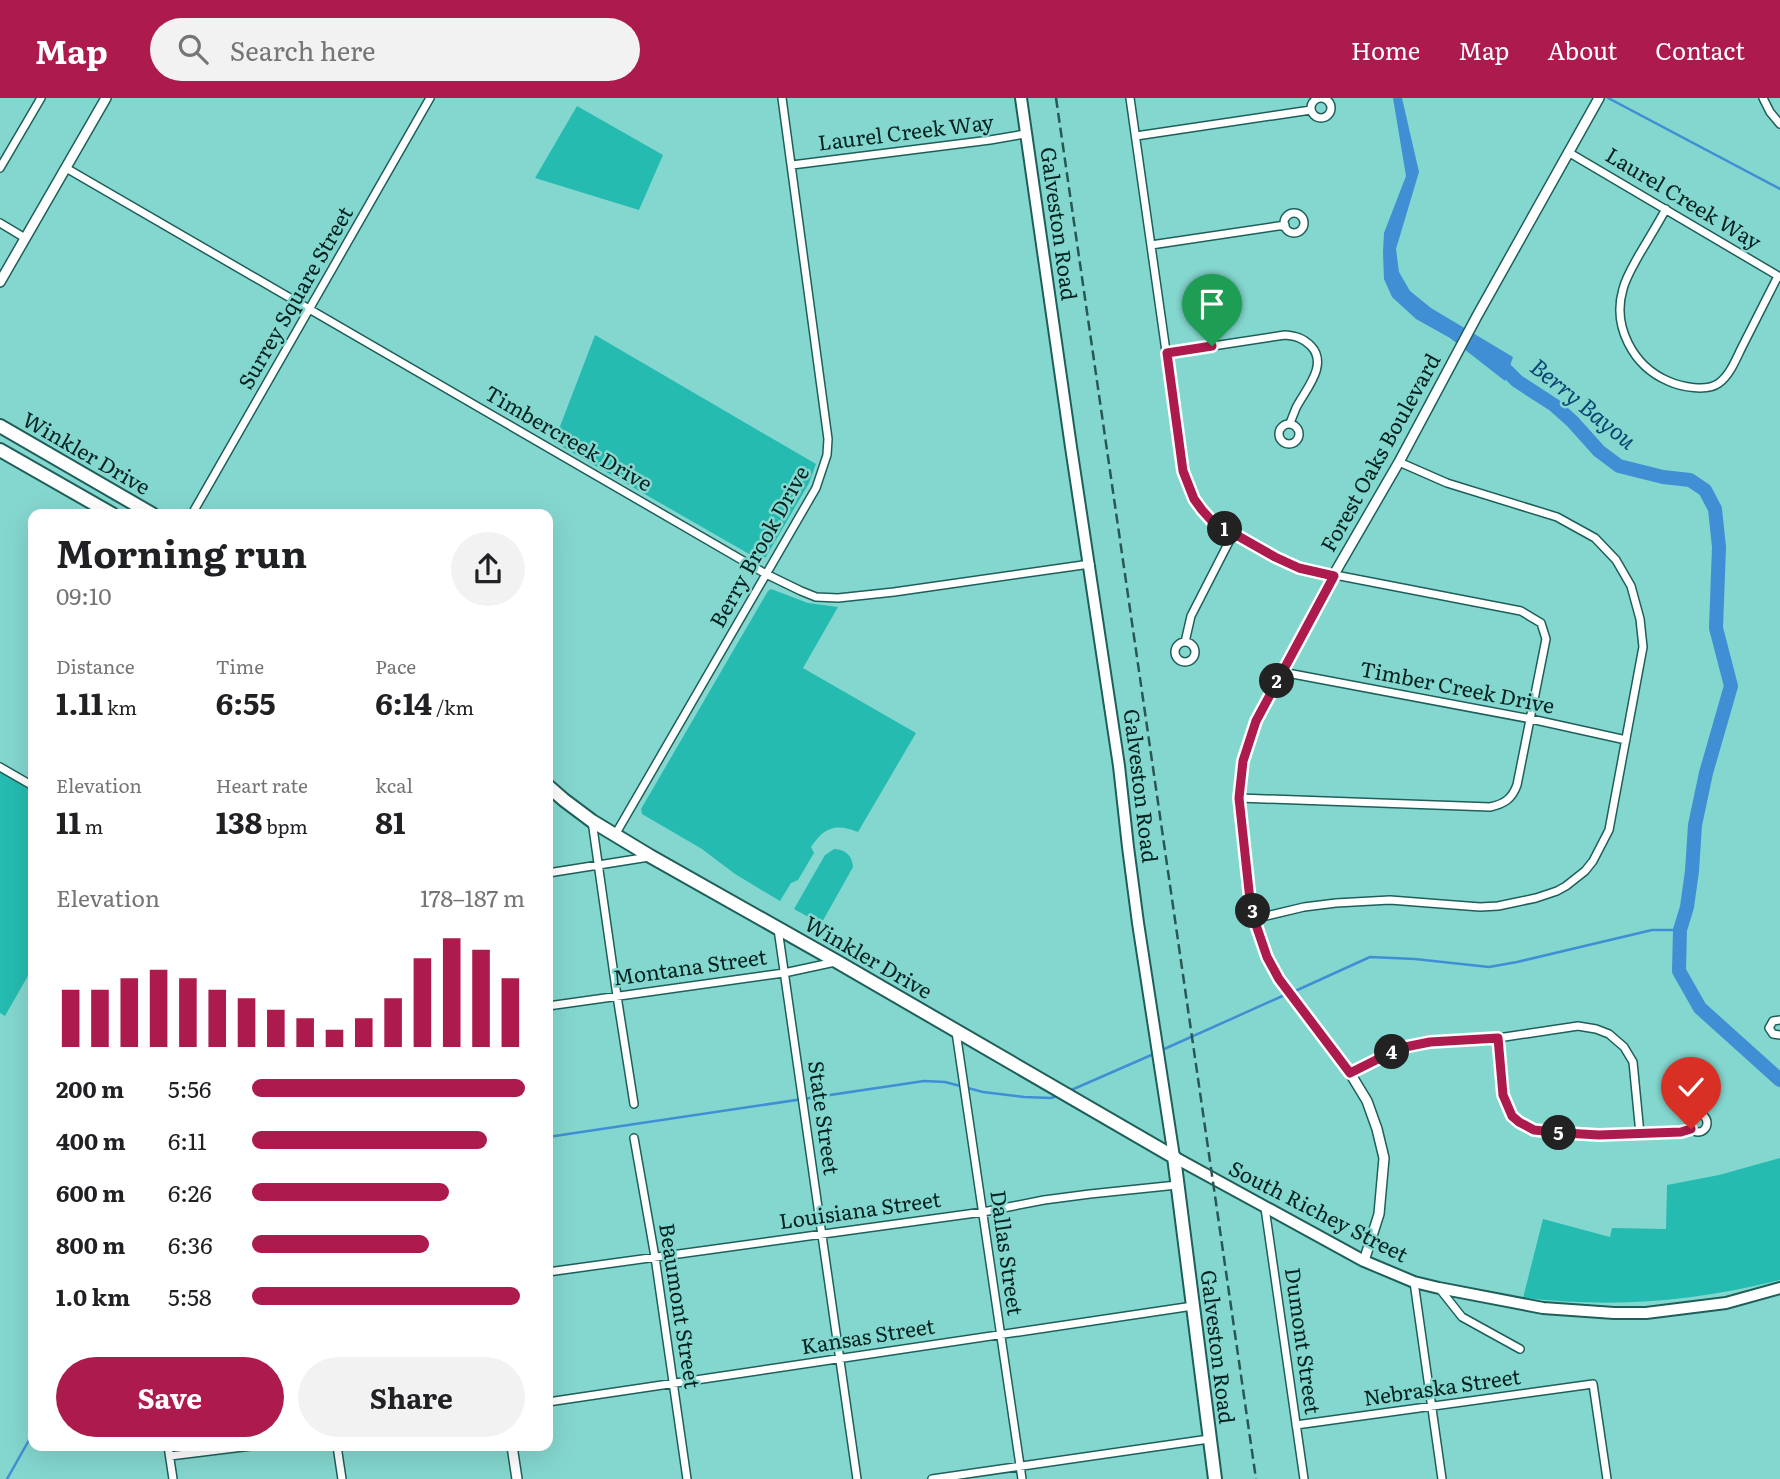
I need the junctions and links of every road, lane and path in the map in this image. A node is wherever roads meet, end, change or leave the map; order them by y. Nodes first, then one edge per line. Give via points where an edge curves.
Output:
1 (41, 98) edge
2 (106, 98) edge
3 (430, 98) edge
4 (782, 98) edge
5 (1021, 98) edge
6 (1130, 98) edge
7 (1599, 98) edge
8 (1763, 98) edge
9 (1311, 110) dead end
10 (1780, 124) edge
11 (1025, 134) junction
12 (1136, 136) junction
13 (1568, 152) junction
14 (792, 165) junction
15 (0, 168) edge
16 (66, 168) junction
17 (1666, 209) junction
18 (0, 222) edge
19 (1284, 225) dead end
20 (25, 238) junction
21 (1151, 245) junction
22 (1779, 276) edge
23 (0, 282) edge
24 (309, 309) junction
25 (1167, 353) junction
26 (1290, 424) dead end
27 (0, 426) edge
28 (0, 450) edge
29 (1399, 462) junction
30 (99, 484) junction
31 (89, 502) junction
32 (102, 509) edge
33 (143, 509) edge
34 (195, 509) edge
35 (1233, 534) junction
36 (1090, 565) junction
37 (766, 574) junction
38 (1334, 576) junction
39 (1185, 642) dead end
40 (1282, 672) junction
41 (1531, 719) junction
42 (1626, 740) junction
43 (0, 767) edge
44 (28, 783) edge
45 (553, 790) edge
46 (1239, 798) junction
47 (592, 821) junction
48 (615, 835) junction
49 (650, 856) junction
50 (599, 865) junction
51 (553, 872) edge
52 (1254, 919) junction
53 (778, 929) junction
54 (836, 961) junction
55 (784, 973) junction
56 (617, 996) junction
57 (553, 1005) edge
58 (1780, 1020) edge
59 (956, 1031) junction
60 (1780, 1035) edge
61 (1498, 1038) junction
62 (1350, 1073) junction
63 (635, 1104) dead end
64 (1691, 1129) dead end
65 (1640, 1134) junction
66 (634, 1138) dead end
67 (1174, 1157) junction
68 (1177, 1185) junction
69 (1265, 1208) junction
70 (982, 1212) junction
71 (822, 1234) junction
72 (655, 1257) junction
73 (1364, 1261) junction
74 (553, 1271) edge
75 (1414, 1282) junction
76 (1439, 1288) junction
77 (1780, 1288) edge
78 (1193, 1306) junction
79 (1000, 1335) junction
80 (1520, 1349) dead end
81 (840, 1359) junction
82 (673, 1384) junction
83 (553, 1401) edge
84 (1432, 1407) junction
85 (1296, 1425) junction
86 (1209, 1439) junction
87 (169, 1451) edge
88 (210, 1451) edge
89 (338, 1451) edge
90 (513, 1451) edge
91 (170, 1456) junction
92 (1020, 1466) junction
93 (173, 1479) edge
94 (342, 1479) edge
95 (517, 1479) edge
96 (687, 1479) edge
97 (857, 1479) edge
98 (933, 1479) edge
99 (1021, 1479) edge
100 (1214, 1479) edge
101 (1304, 1479) edge
102 (1442, 1479) edge
103 (1607, 1479) edge

1 - 15 street
2 - 16 street
3 - 24 street, Surrey Square Street
4 - 14 street, Berry Brook Drive
5 - 11 main road, Galveston Road
6 - 12 street
7 - 13 street, Forest Oaks Boulevard
8 - 10 street
9 - 12 street
11 - 14 street, Laurel Creek Way
11 - 36 main road, Galveston Road
12 - 21 street
13 - 17 street, Laurel Creek Way
13 - 29 street, Forest Oaks Boulevard
14 - 37 street, Berry Brook Drive via 827,455 816,488
16 - 20 street
16 - 24 street, Timbercreek Drive
17 - 22 street, Laurel Creek Way
17 - 22 street via 1622,289 1622,328 1630,348 1657,376 1680,386 1718,384 1730,370
18 - 20 street
19 - 21 street
20 - 23 street
21 - 25 street
24 - 34 street, Surrey Square Street
24 - 37 street, Timbercreek Drive
25 - 26 street via 1285,335 1303,339 1314,349 1316,373
25 - 35 street via 1187,484 1211,520
27 - 30 main road, Winkler Drive
28 - 31 main road, Winkler Drive
29 - 38 street, Forest Oaks Boulevard
29 - 42 street via 1447,483 1557,517 1595,538 1616,560 1630,586 1643,647
30 - 31 main road
30 - 33 main road, Winkler Drive
31 - 32 main road, Winkler Drive
35 - 38 street via 1299,568
35 - 39 street via 1191,616
36 - 37 street, Timbercreek Drive via 838,598 816,597
36 - 67 main road, Galveston Road
37 - 48 street, Berry Brook Drive
38 - 40 street, Forest Oaks Boulevard
38 - 41 street via 1521,611 1541,623 1546,639
40 - 41 street, Timber Creek Drive
40 - 46 street, Forest Oaks Boulevard via 1248,742
41 - 42 street, Timber Creek Drive
41 - 46 street via 1517,785 1502,804
42 - 52 street via 1609,831 1585,871 1558,891 1498,906 1357,901
43 - 44 street
45 - 47 main road, Winkler Drive
46 - 52 street, Forest Oaks Boulevard
47 - 48 main road, Winkler Drive
47 - 50 street
48 - 49 main road, Winkler Drive
49 - 50 street
49 - 53 main road, Winkler Drive
50 - 51 street
50 - 56 street
52 - 62 street, Forest Oaks Boulevard via 1279,979
53 - 54 main road, Winkler Drive
53 - 55 street, State Street
54 - 55 street, Montana Street
54 - 59 main road, Winkler Drive
55 - 56 street, Montana Street
55 - 71 street, State Street
56 - 57 street, Montana Street
56 - 63 street
58 - 60 street via 1769,1028
59 - 67 main road, Winkler Drive
59 - 70 street, Dallas Street
61 - 62 street via 1400,1048
61 - 65 street via 1503,1095 1519,1122 1534,1130
61 - 65 street via 1578,1026 1608,1034 1633,1062
62 - 73 street, Forest Oaks Boulevard via 1370,1110 1384,1158 1379,1214
64 - 65 street
66 - 72 street, Beaumont Street
67 - 68 main road, Galveston Road
67 - 69 main road, South Richey Street
68 - 70 street, Louisiana Street
68 - 78 main road, Galveston Road
69 - 73 main road, South Richey Street
69 - 85 street, Dumont Street
70 - 71 street, Louisiana Street
70 - 79 street, Dallas Street
71 - 72 street, Louisiana Street
71 - 81 street, State Street
72 - 74 street, Louisiana Street
72 - 82 street, Beaumont Street
73 - 75 main road, South Richey Street
75 - 76 main road, South Richey Street
75 - 84 street
76 - 77 main road, South Richey Street via 1543,1308 1635,1313 1726,1303
76 - 80 street via 1462,1317
78 - 79 street, Kansas Street
78 - 86 main road, Galveston Road
79 - 81 street, Kansas Street
79 - 92 street, Dallas Street
81 - 82 street, Kansas Street
81 - 97 street, State Street
82 - 83 street, Kansas Street
82 - 96 street, Beaumont Street
84 - 85 street, Nebraska Street
84 - 102 street
84 - 103 street, Nebraska Street via 1593,1384
85 - 101 street, Dumont Street
86 - 92 street
86 - 100 main road, Galveston Road
87 - 91 street
88 - 91 street
89 - 94 street
90 - 95 street
91 - 93 street
92 - 98 street
92 - 99 street, Dallas Street

